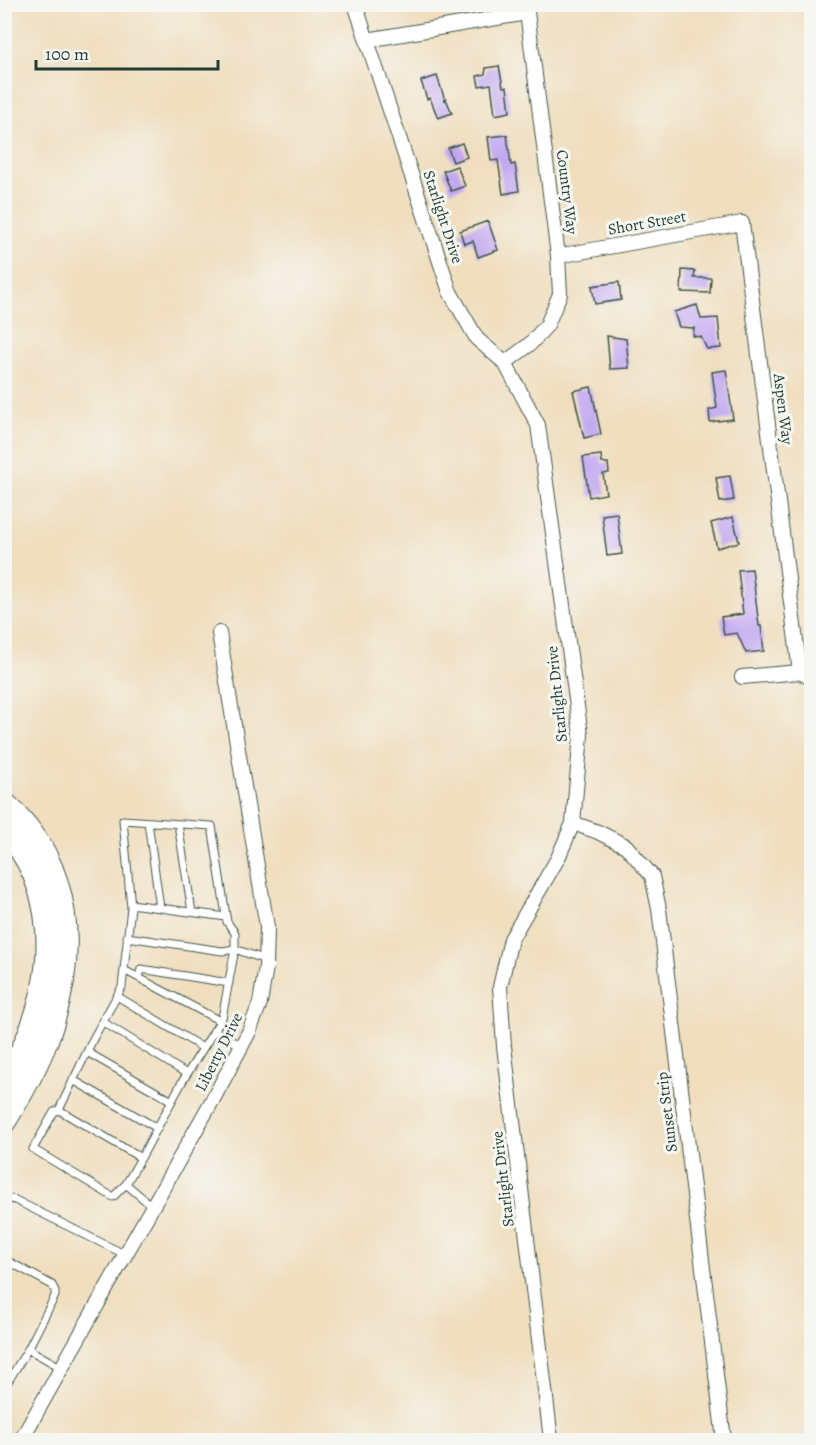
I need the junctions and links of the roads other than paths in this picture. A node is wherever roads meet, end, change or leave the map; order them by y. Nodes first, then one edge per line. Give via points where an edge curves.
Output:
1 (355, 4) edge
2 (526, 9) edge
3 (367, 40) junction
4 (742, 223) joint
5 (558, 256) junction
6 (505, 363) junction
7 (219, 633) dead end
8 (806, 675) edge
9 (741, 677) dead end
10 (4, 804) edge
11 (148, 822) junction
12 (573, 823) junction
13 (178, 824) junction
14 (4, 828) edge
15 (131, 904) junction
16 (160, 908) junction
17 (192, 912) junction
18 (226, 917) junction
19 (127, 937) junction
20 (235, 949) junction
21 (266, 960) junction
22 (124, 970) junction
23 (139, 978) junction
24 (228, 983) junction
25 (117, 996) junction
26 (220, 1021) junction
27 (103, 1022) junction
28 (214, 1030) junction
29 (241, 1046) junction
30 (203, 1048) junction
31 (87, 1052) junction
32 (187, 1074) junction
33 (74, 1080) junction
34 (4, 1084) edge
35 (172, 1101) junction
36 (59, 1110) junction
37 (4, 1121) edge
38 (157, 1128) junction
39 (141, 1158) junction
40 (126, 1184) junction
41 (4, 1201) edge
42 (153, 1207) junction
43 (126, 1255) junction
44 (4, 1259) edge
45 (27, 1349) junction
46 (62, 1368) junction
47 (4, 1388) edge
48 (21, 1440) edge
49 (551, 1440) edge
50 (724, 1440) edge

1 - 3 street, Starlight Drive
2 - 3 street
2 - 5 street, Country Way
3 - 6 street, Starlight Drive via 450,292 477,339
4 - 5 street, Short Street
4 - 8 street, Aspen Way
5 - 6 street, Country Way via 560,294 547,326
6 - 12 street, Starlight Drive via 538,425 581,735
7 - 21 street, Liberty Drive via 267,927
8 - 9 street
10 - 37 highway via 28,828 47,857 58,888 65,936 63,975 53,1020 35,1065
11 - 13 lane
11 - 15 lane via 123,820
11 - 16 lane
12 - 49 street, Starlight Drive via 558,858 511,939 500,987
12 - 50 street, Sunset Strip via 626,846 652,876
13 - 17 lane
13 - 18 lane via 212,826
14 - 34 highway via 24,852 37,879 46,911 48,943 36,1017
15 - 16 lane
15 - 19 lane
16 - 17 lane
17 - 18 lane
18 - 20 lane via 235,933
19 - 20 lane via 222,951
19 - 22 lane
20 - 21 lane
20 - 24 lane
21 - 29 street, Liberty Drive via 260,1003
22 - 23 lane
22 - 25 lane
23 - 24 lane via 141,969
23 - 26 lane
24 - 26 lane
25 - 27 lane
25 - 30 lane
26 - 28 lane
27 - 31 lane
27 - 32 lane
28 - 29 lane
28 - 30 lane
29 - 42 street, Liberty Drive
30 - 32 lane
31 - 33 lane
31 - 35 lane
32 - 35 lane
33 - 36 lane
33 - 38 lane
35 - 38 lane
36 - 39 lane
36 - 40 lane via 54,1112 33,1149 113,1197
38 - 39 lane
39 - 40 lane
40 - 42 lane
41 - 43 lane via 15,1200
42 - 43 street, Liberty Drive
43 - 46 street, Liberty Drive
44 - 45 lane via 52,1285 55,1291
45 - 46 lane
45 - 47 lane
46 - 48 street, Liberty Drive

